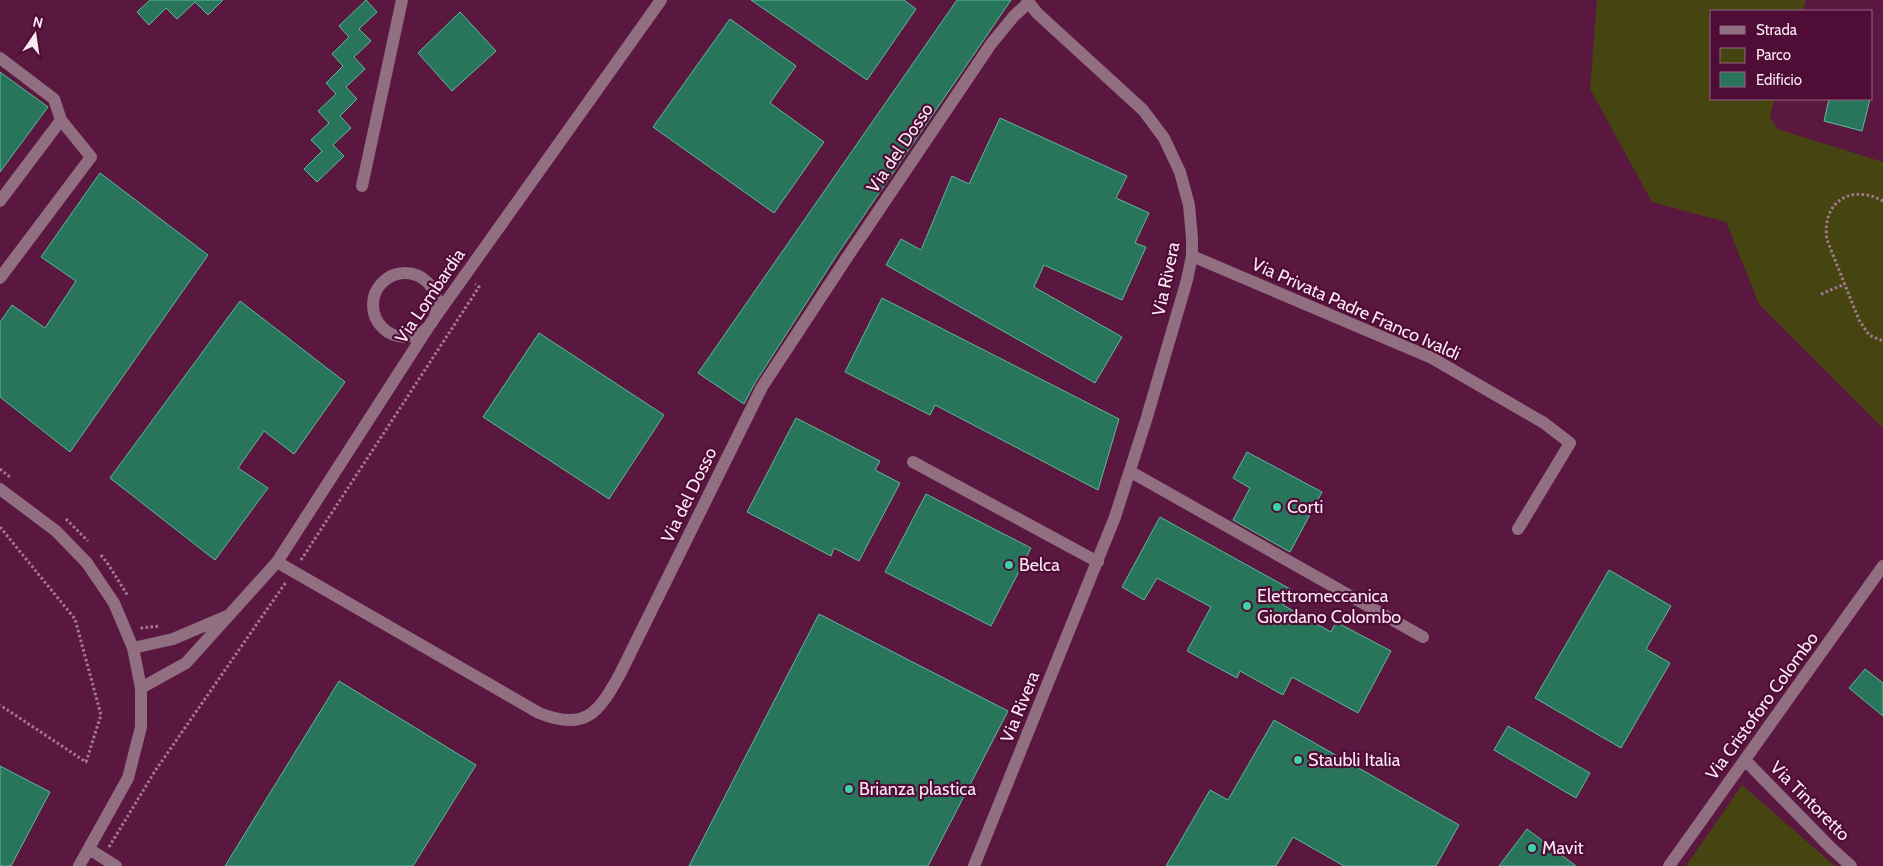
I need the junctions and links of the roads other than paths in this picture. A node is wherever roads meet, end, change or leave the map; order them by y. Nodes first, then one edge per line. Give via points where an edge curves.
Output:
1 (402, 0) edge
2 (662, 0) edge
3 (1028, 2) edge
4 (0, 58) edge
5 (62, 120) junction
6 (362, 186) dead end
7 (0, 201) edge
8 (1192, 256) junction
9 (0, 278) edge
10 (431, 323) junction
11 (913, 462) dead end
12 (1131, 472) junction
13 (0, 489) edge
14 (1518, 529) dead end
15 (277, 562) junction
16 (1098, 562) junction
17 (1883, 566) edge
18 (232, 614) junction
19 (1423, 636) dead end
20 (133, 648) junction
21 (141, 688) junction
22 (1745, 760) junction
23 (89, 849) junction
24 (79, 866) edge
25 (116, 866) edge
26 (974, 866) edge
27 (1669, 866) edge
28 (1851, 866) edge

1 - 6 street
2 - 10 street, Via Lombardia
3 - 8 street, Via Rivera via 1143,110 1164,138 1180,172 1189,205
3 - 15 street, Via del Dosso via 992,44 762,387 620,674 599,708 578,720 552,718
4 - 5 street via 54,99
5 - 7 street
5 - 9 street via 92,157
8 - 12 street, Via Rivera
8 - 14 street, Via Privata Padre Franco Ivaldi via 1432,358 1544,423 1570,443
10 - 10 street via 436,314 436,299 422,278 412,274 392,276 376,290 373,311 380,325 393,335 414,336
10 - 15 street, Via Lombardia
11 - 16 street
12 - 16 street, Via Rivera
12 - 19 street
13 - 20 street via 56,531 87,563 114,603
15 - 18 street, Via Lombardia
16 - 26 street, Via Rivera
17 - 22 street, Via Cristoforo Colombo
18 - 20 street via 173,639
18 - 21 street, Via Lombardia via 186,664
20 - 21 street
21 - 23 street via 141,727 128,778
22 - 27 street, Via Cristoforo Colombo
22 - 28 street, Via Tintoretto
23 - 24 street
23 - 25 street

